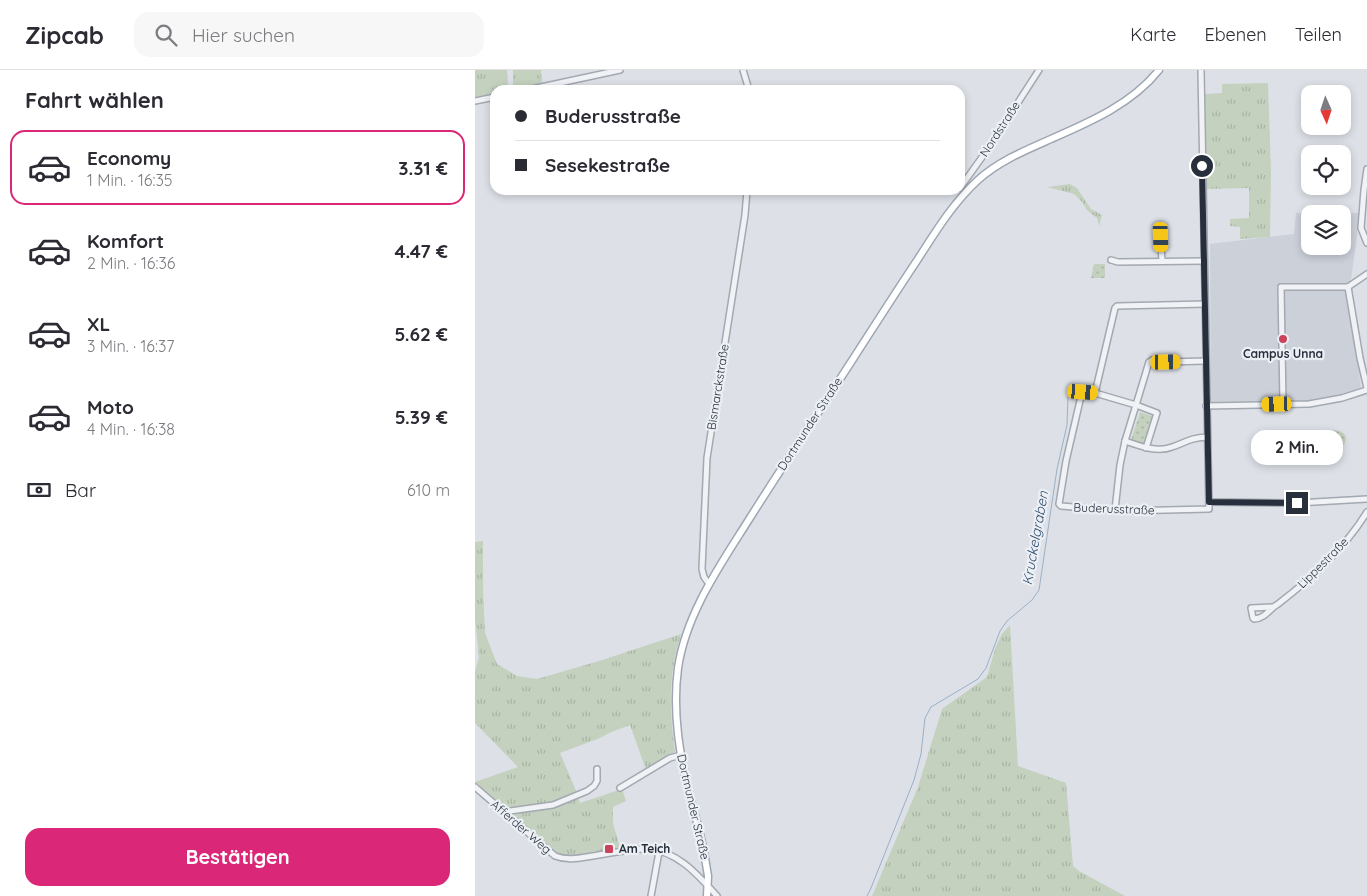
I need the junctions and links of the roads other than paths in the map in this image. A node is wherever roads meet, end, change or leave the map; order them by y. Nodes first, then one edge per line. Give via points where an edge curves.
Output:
1 (620, 70) edge
2 (743, 70) edge
3 (1039, 70) edge
4 (1159, 70) edge
5 (1201, 70) edge
6 (550, 85) edge
7 (748, 85) edge
8 (490, 98) edge
9 (475, 101) edge
10 (1367, 169) edge
11 (965, 184) edge
12 (965, 188) edge
13 (747, 195) edge
14 (958, 195) edge
15 (1158, 227) dead end
16 (1367, 243) edge
17 (1111, 260) dead end
18 (1162, 261) junction
19 (1204, 261) junction
20 (1367, 274) edge
21 (1348, 287) junction
22 (1205, 304) junction
23 (1206, 361) junction
24 (1367, 389) edge
25 (1095, 393) junction
26 (1283, 404) junction
27 (1136, 405) junction
28 (1207, 406) junction
29 (1207, 437) junction
30 (1125, 441) junction
31 (1146, 448) junction
32 (1367, 499) edge
33 (1209, 502) junction
34 (1115, 510) junction
35 (1367, 512) edge
36 (709, 584) junction
37 (1272, 607) dead end
38 (681, 755) junction
39 (597, 769) dead end
40 (475, 787) edge
41 (620, 788) dead end
42 (503, 812) junction
43 (659, 852) junction
44 (708, 886) junction
45 (651, 896) edge
46 (707, 896) edge
47 (717, 896) edge

1 - 6 street
2 - 7 street
3 - 11 street, Nordstraße
4 - 12 main road, Dortmunder Straße via 1143,87 1109,112 1000,164
5 - 19 street
8 - 9 street
10 - 16 street via 1361,228
13 - 36 street, Bismarckstraße via 707,458 701,568
14 - 36 main road, Dortmunder Straße
15 - 18 street
17 - 18 street
18 - 19 street
19 - 22 street
20 - 21 street
21 - 24 street
21 - 26 street via 1281,287
22 - 23 street
22 - 25 street via 1117,306
23 - 27 street via 1150,361
23 - 28 street
24 - 26 street via 1315,403
25 - 27 street
25 - 34 street, Buderusstraße via 1083,392 1059,502 1061,506
26 - 28 street
27 - 30 street
27 - 31 street via 1157,413
28 - 29 street
29 - 31 street via 1195,437 1168,448
29 - 33 street
30 - 31 street
30 - 34 street
32 - 33 street via 1297,503
33 - 34 street, Buderusstraße via 1209,509
35 - 37 street, Lippestraße via 1336,554
36 - 38 main road, Dortmunder Straße via 690,625 678,666 676,707
38 - 41 street via 670,758
38 - 44 main road, Dortmunder Straße via 705,852
39 - 42 street via 597,781 587,791 553,805
40 - 42 street, Afferder Weg
42 - 43 street, Afferder Weg via 551,853 563,859 635,850
43 - 44 street, Afferder Weg via 682,862
43 - 45 street
44 - 46 main road, Dortmunder Straße
44 - 47 street, Afferder Weg

